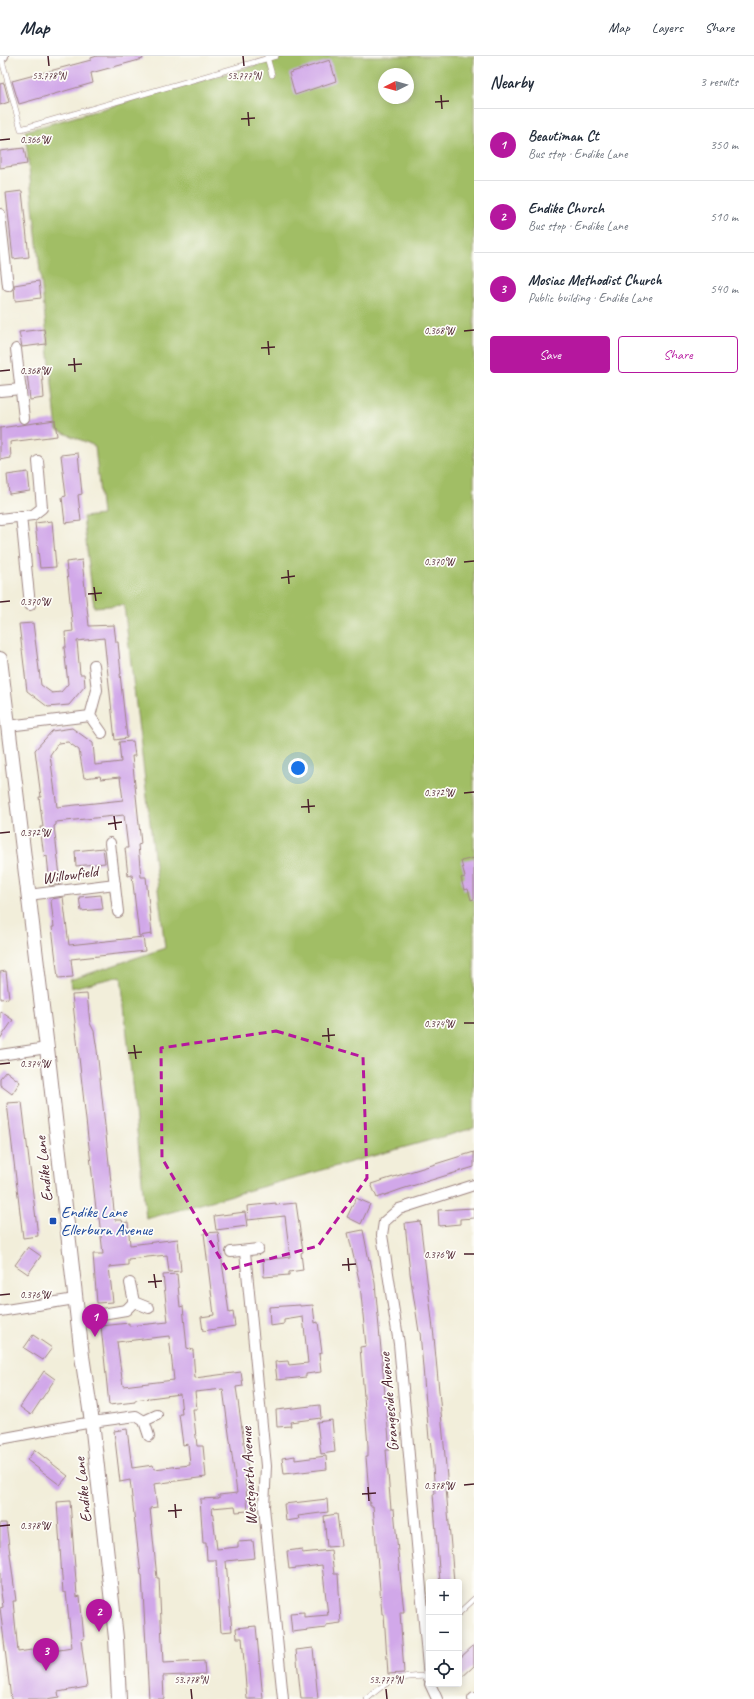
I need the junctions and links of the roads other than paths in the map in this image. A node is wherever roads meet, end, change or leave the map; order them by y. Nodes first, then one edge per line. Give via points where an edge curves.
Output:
1 (1, 56) edge
2 (276, 56) edge
3 (267, 57) edge
4 (272, 75) dead end
5 (0, 214) edge
6 (2, 246) edge
7 (8, 286) dead end
8 (16, 349) dead end
9 (21, 389) junction
10 (0, 390) edge
11 (24, 418) dead end
12 (38, 462) dead end
13 (21, 516) junction
14 (0, 519) edge
15 (30, 605) dead end
16 (0, 659) edge
17 (94, 665) dead end
18 (3, 705) edge
19 (90, 716) junction
20 (8, 726) junction
21 (102, 733) dead end
22 (110, 843) dead end
23 (115, 884) junction
24 (28, 895) junction
25 (118, 912) dead end
26 (47, 1048) junction
27 (0, 1055) edge
28 (474, 1185) edge
29 (258, 1250) dead end
30 (232, 1252) dead end
31 (245, 1252) junction
32 (130, 1283) dead end
33 (75, 1299) junction
34 (134, 1302) junction
35 (149, 1308) dead end
36 (0, 1311) edge
37 (78, 1318) junction
38 (157, 1415) dead end
39 (144, 1421) junction
40 (92, 1422) junction
41 (149, 1436) dead end
42 (0, 1439) edge
43 (474, 1599) edge
44 (462, 1610) edge
45 (426, 1622) edge
46 (426, 1677) edge
47 (431, 1687) edge
48 (119, 1699) edge
49 (283, 1699) edge
50 (367, 1699) edge
51 (437, 1699) edge

1 - 3 lane via 21,129
2 - 3 lane
3 - 4 lane
5 - 6 street
6 - 7 street
8 - 9 street
9 - 10 street
9 - 11 street
12 - 13 street via 42,508 33,515
13 - 14 street
13 - 15 street
16 - 18 street, Endike Lane
17 - 19 street via 97,690
18 - 20 street, Endike Lane
19 - 20 street
19 - 21 street
20 - 24 street, Endike Lane
22 - 23 street, Willowfield
23 - 24 street, Willowfield
23 - 25 street, Willowfield
24 - 26 street, Endike Lane
26 - 27 street
26 - 33 street, Endike Lane
28 - 45 street, Grangeside Avenue via 399,1209 384,1222 382,1235 399,1344
29 - 31 street
30 - 31 street
31 - 49 street, Westgarth Avenue via 266,1466 264,1507
32 - 34 street
33 - 36 street
33 - 37 street, Endike Lane
34 - 35 street
34 - 37 street via 126,1310
37 - 40 street, Endike Lane
38 - 39 street
39 - 40 street via 136,1416
39 - 41 street
40 - 42 street
40 - 48 street, Endike Lane via 116,1638
43 - 44 lane
46 - 50 lane via 388,1681
47 - 51 street

